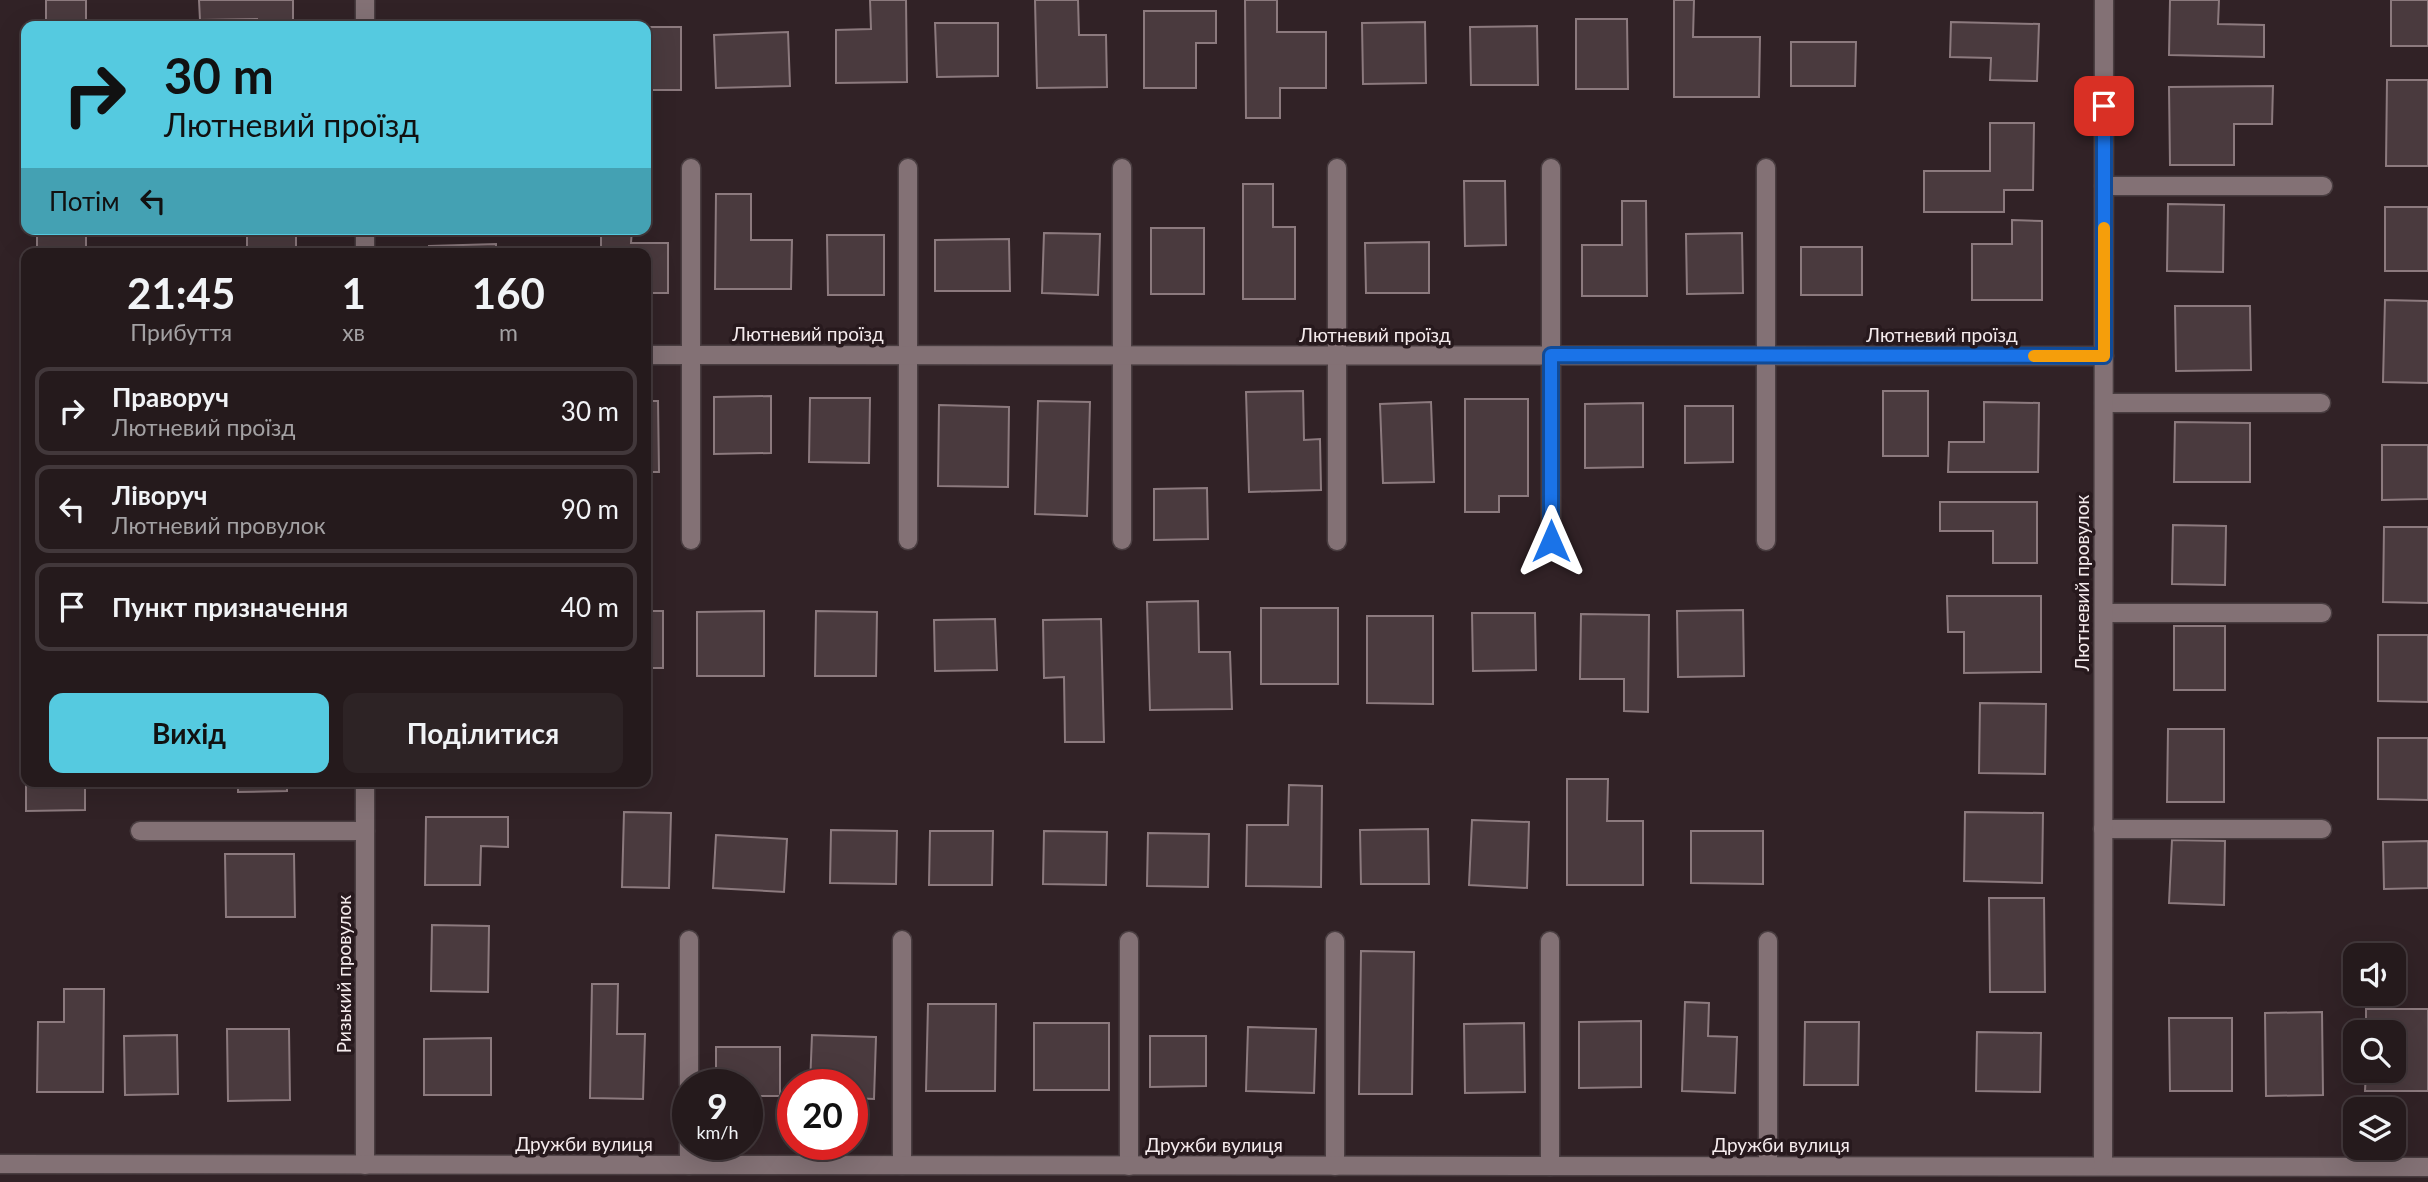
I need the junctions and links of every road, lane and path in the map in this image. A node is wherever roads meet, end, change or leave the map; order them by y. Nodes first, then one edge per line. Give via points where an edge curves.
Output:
1 (365, 0) edge
2 (2104, 0) edge
3 (365, 21) edge
4 (691, 168) dead end
5 (908, 168) dead end
6 (1122, 168) dead end
7 (1337, 168) dead end
8 (1551, 168) dead end
9 (1766, 168) dead end
10 (2104, 186) junction
11 (2323, 186) dead end
12 (651, 355) edge
13 (691, 355) junction
14 (909, 355) junction
15 (1551, 355) junction
16 (1121, 356) junction
17 (1337, 356) junction
18 (1766, 356) junction
19 (2104, 356) junction
20 (2104, 403) junction
21 (2321, 403) dead end
22 (691, 540) dead end
23 (908, 540) dead end
24 (1122, 540) dead end
25 (1337, 541) dead end
26 (1551, 541) dead end
27 (1766, 541) dead end
28 (2104, 612) junction
29 (2322, 613) dead end
30 (365, 787) edge
31 (2103, 829) junction
32 (2322, 830) dead end
33 (141, 831) dead end
34 (365, 831) junction
35 (689, 940) dead end
36 (902, 940) dead end
37 (1129, 941) dead end
38 (1335, 941) dead end
39 (1550, 941) dead end
40 (1768, 941) dead end
41 (689, 1069) edge
42 (689, 1160) edge
43 (0, 1164) edge
44 (365, 1165) junction
45 (689, 1165) junction
46 (902, 1165) junction
47 (1129, 1166) junction
48 (1335, 1166) junction
49 (1550, 1166) junction
50 (1768, 1166) junction
51 (2103, 1166) junction
52 (2428, 1167) edge
53 (1895, 1175) edge

1 - 3 street
2 - 10 street, Лютневий провулок
4 - 13 street
5 - 14 street
6 - 16 street
7 - 17 street
8 - 15 street
9 - 18 street
10 - 11 street
10 - 19 street, Лютневий провулок
12 - 13 street, Лютневий проїзд
13 - 14 street, Лютневий проїзд
13 - 22 street
14 - 16 street, Лютневий проїзд
14 - 23 street
15 - 17 street, Лютневий проїзд
15 - 18 street, Лютневий проїзд
15 - 26 street
16 - 17 street, Лютневий проїзд
16 - 24 street
17 - 25 street
18 - 19 street, Лютневий проїзд
18 - 27 street
19 - 20 street, Лютневий провулок
20 - 21 street
20 - 28 street, Лютневий провулок
28 - 29 street
28 - 31 street, Лютневий провулок
30 - 34 street, Ризький провулок
31 - 32 street
31 - 51 street, Лютневий провулок
33 - 34 street
34 - 44 street, Ризький провулок
35 - 41 street
36 - 46 street
37 - 47 street
38 - 48 street
39 - 49 street
40 - 50 street
42 - 45 street
43 - 44 street, Дружби вулиця
44 - 45 street, Дружби вулиця
45 - 46 street, Дружби вулиця
46 - 47 street, Дружби вулиця
47 - 48 street, Дружби вулиця
48 - 49 street, Дружби вулиця
49 - 50 street, Дружби вулиця
50 - 53 street, Дружби вулиця
51 - 52 street, Дружби вулиця
51 - 53 street, Дружби вулиця

